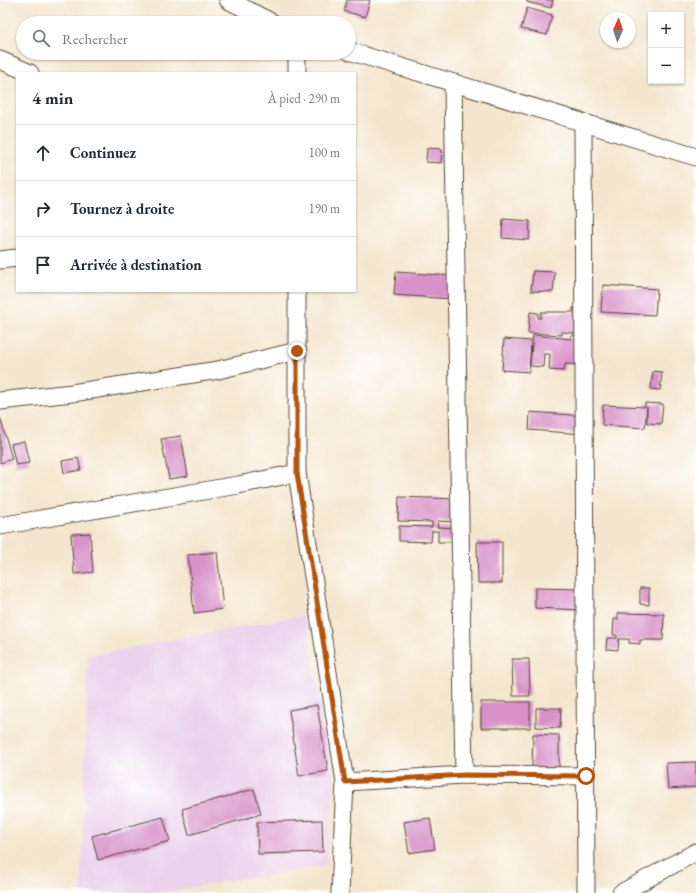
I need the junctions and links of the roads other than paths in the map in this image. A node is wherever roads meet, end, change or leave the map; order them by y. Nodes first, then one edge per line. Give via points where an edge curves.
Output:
1 (228, 0) edge
2 (259, 16) edge
3 (356, 53) edge
4 (0, 60) edge
5 (297, 60) edge
6 (28, 72) edge
7 (297, 72) edge
8 (452, 83) junction
9 (582, 124) junction
10 (696, 156) edge
11 (16, 258) edge
12 (0, 260) edge
13 (297, 292) edge
14 (297, 351) junction
15 (0, 400) edge
16 (297, 473) junction
17 (0, 526) edge
18 (464, 775) junction
19 (586, 776) junction
20 (345, 782) junction
21 (696, 852) edge
22 (340, 893) edge
23 (586, 893) edge
24 (621, 893) edge

1 - 2 street
3 - 8 street
4 - 6 street
5 - 7 street
8 - 9 street
8 - 18 street
9 - 10 street
9 - 19 street
11 - 12 street
13 - 14 street
14 - 15 street via 210,371 72,393
14 - 16 street
16 - 17 street
16 - 20 street
18 - 19 street
18 - 20 street
19 - 23 street
20 - 22 street
21 - 24 street

